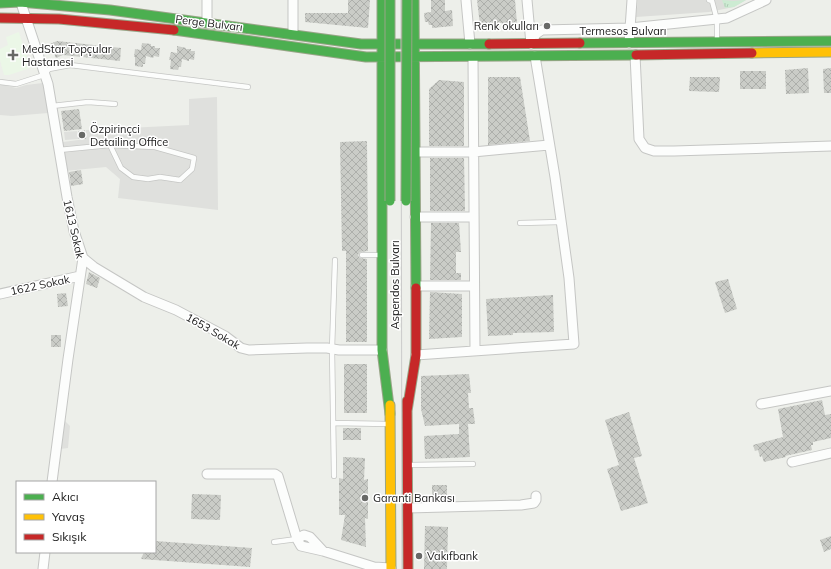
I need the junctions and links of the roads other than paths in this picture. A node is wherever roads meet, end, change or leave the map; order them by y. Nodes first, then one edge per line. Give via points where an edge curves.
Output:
1 (112, 0) edge
2 (208, 0) edge
3 (293, 0) edge
4 (382, 0) edge
5 (390, 0) edge
6 (407, 0) edge
7 (414, 0) edge
8 (466, 0) edge
9 (527, 0) edge
10 (632, 0) edge
11 (709, 0) edge
12 (766, 0) edge
13 (20, 1) edge
14 (0, 3) edge
15 (110, 10) junction
16 (0, 18) edge
17 (717, 20) junction
18 (28, 22) junction
19 (207, 22) junction
20 (382, 23) junction
21 (414, 26) junction
22 (630, 28) junction
23 (293, 34) junction
24 (831, 41) edge
25 (717, 42) junction
26 (629, 43) junction
27 (414, 44) junction
28 (470, 44) junction
29 (531, 44) junction
30 (382, 45) junction
31 (831, 52) edge
32 (635, 55) junction
33 (535, 56) junction
34 (473, 57) junction
35 (382, 58) junction
36 (415, 58) junction
37 (44, 75) junction
38 (415, 76) junction
39 (382, 78) junction
40 (0, 82) edge
41 (248, 87) dead end
42 (115, 104) dead end
43 (52, 106) junction
44 (110, 145) junction
45 (549, 145) junction
46 (831, 146) edge
47 (59, 150) junction
48 (415, 152) junction
49 (473, 152) junction
50 (416, 217) junction
51 (473, 217) junction
52 (561, 222) junction
53 (520, 223) dead end
54 (406, 249) dead end
55 (382, 254) junction
56 (362, 255) dead end
57 (83, 258) junction
58 (335, 260) dead end
59 (80, 276) junction
60 (416, 286) junction
61 (474, 286) junction
62 (0, 294) edge
63 (407, 304) dead end
64 (332, 349) junction
65 (382, 350) junction
66 (475, 351) junction
67 (416, 355) junction
68 (831, 391) edge
69 (761, 404) dead end
70 (407, 411) junction
71 (390, 414) junction
72 (333, 423) junction
73 (390, 424) junction
74 (831, 453) edge
75 (792, 462) dead end
76 (473, 464) dead end
77 (408, 465) junction
78 (207, 474) dead end
79 (334, 476) dead end
80 (52, 481) edge
81 (536, 496) dead end
82 (408, 508) junction
83 (297, 539) junction
84 (274, 542) dead end
85 (45, 553) edge
86 (391, 568) edge
87 (43, 569) edge
88 (408, 569) edge

1 - 15 street
2 - 19 street
3 - 23 street
4 - 20 main road
5 - 71 main road, Aspendos Bulvarı, bridge
6 - 54 main road, Aspendos Bulvarı, bridge
7 - 21 main road
8 - 28 street
9 - 29 street
10 - 22 street
11 - 17 lane via 712,1
12 - 17 street
13 - 14 main road, Perge Bulvarı
13 - 15 main road, Perge Bulvarı
13 - 18 street, 1613 Sokak
15 - 19 main road, Perge Bulvarı
16 - 18 main road, Perge Bulvarı
17 - 22 street
17 - 25 lane
18 - 35 main road, Perge Bulvarı via 59,19 191,32
18 - 37 street, 1613 Sokak
19 - 23 main road, Perge Bulvarı
20 - 21 main road via 384,30 392,35 410,33
20 - 30 main road
21 - 27 main road
22 - 26 street
22 - 29 street via 542,30 536,34
23 - 30 main road, Perge Bulvarı
24 - 25 main road, Termesos Bulvarı
25 - 26 main road, Termesos Bulvarı
26 - 29 main road, Termesos Bulvarı
27 - 28 main road, Termesos Bulvarı
27 - 30 main road, Perge Bulvarı
27 - 36 main road
28 - 29 main road, Termesos Bulvarı
30 - 35 main road
31 - 32 main road
32 - 33 main road
32 - 46 street via 639,139 645,148 654,151 674,151
33 - 34 main road
33 - 45 street
34 - 36 main road
34 - 49 street
35 - 36 main road, Perge Bulvarı
35 - 39 main road
36 - 38 main road
37 - 40 lane via 16,84
37 - 41 lane via 49,69 70,65
37 - 43 street, 1613 Sokak
38 - 39 main road via 411,68 402,65 385,70
38 - 48 main road
39 - 55 main road
42 - 43 lane via 88,102
43 - 47 street, 1613 Sokak
44 - 44 lane via 155,147 184,154 194,158 192,169 180,180 160,177 148,180 133,177 121,168
44 - 47 lane
45 - 49 street
45 - 52 street
47 - 57 street, 1613 Sokak via 74,231
48 - 49 street
48 - 50 main road
49 - 51 street
50 - 51 street
50 - 60 main road
51 - 61 street
52 - 53 lane
52 - 66 street via 569,278 574,344
55 - 56 lane
55 - 65 main road
57 - 59 street, 1613 Sokak
57 - 64 street, 1653 Sokak via 144,297 176,310 225,336 241,348
58 - 64 lane
59 - 62 street, 1622 Sokak
59 - 80 street, 1613 Sokak
60 - 61 street
60 - 67 main road
61 - 66 street
63 - 70 main road, Aspendos Bulvarı
64 - 65 street, 1653 Sokak
64 - 72 lane
65 - 71 main road
66 - 67 street
67 - 70 main road
68 - 69 street
70 - 77 main road, Aspendos Bulvarı
71 - 73 main road, Aspendos Bulvarı
72 - 73 lane
72 - 79 lane
73 - 86 main road, Aspendos Bulvarı
74 - 75 street
76 - 77 lane
77 - 82 main road, Aspendos Bulvarı
78 - 83 street via 278,476
81 - 82 street via 534,503 521,505
82 - 88 main road, Aspendos Bulvarı
83 - 84 lane
83 - 86 street via 304,535 310,537 323,551 374,568
85 - 87 street

